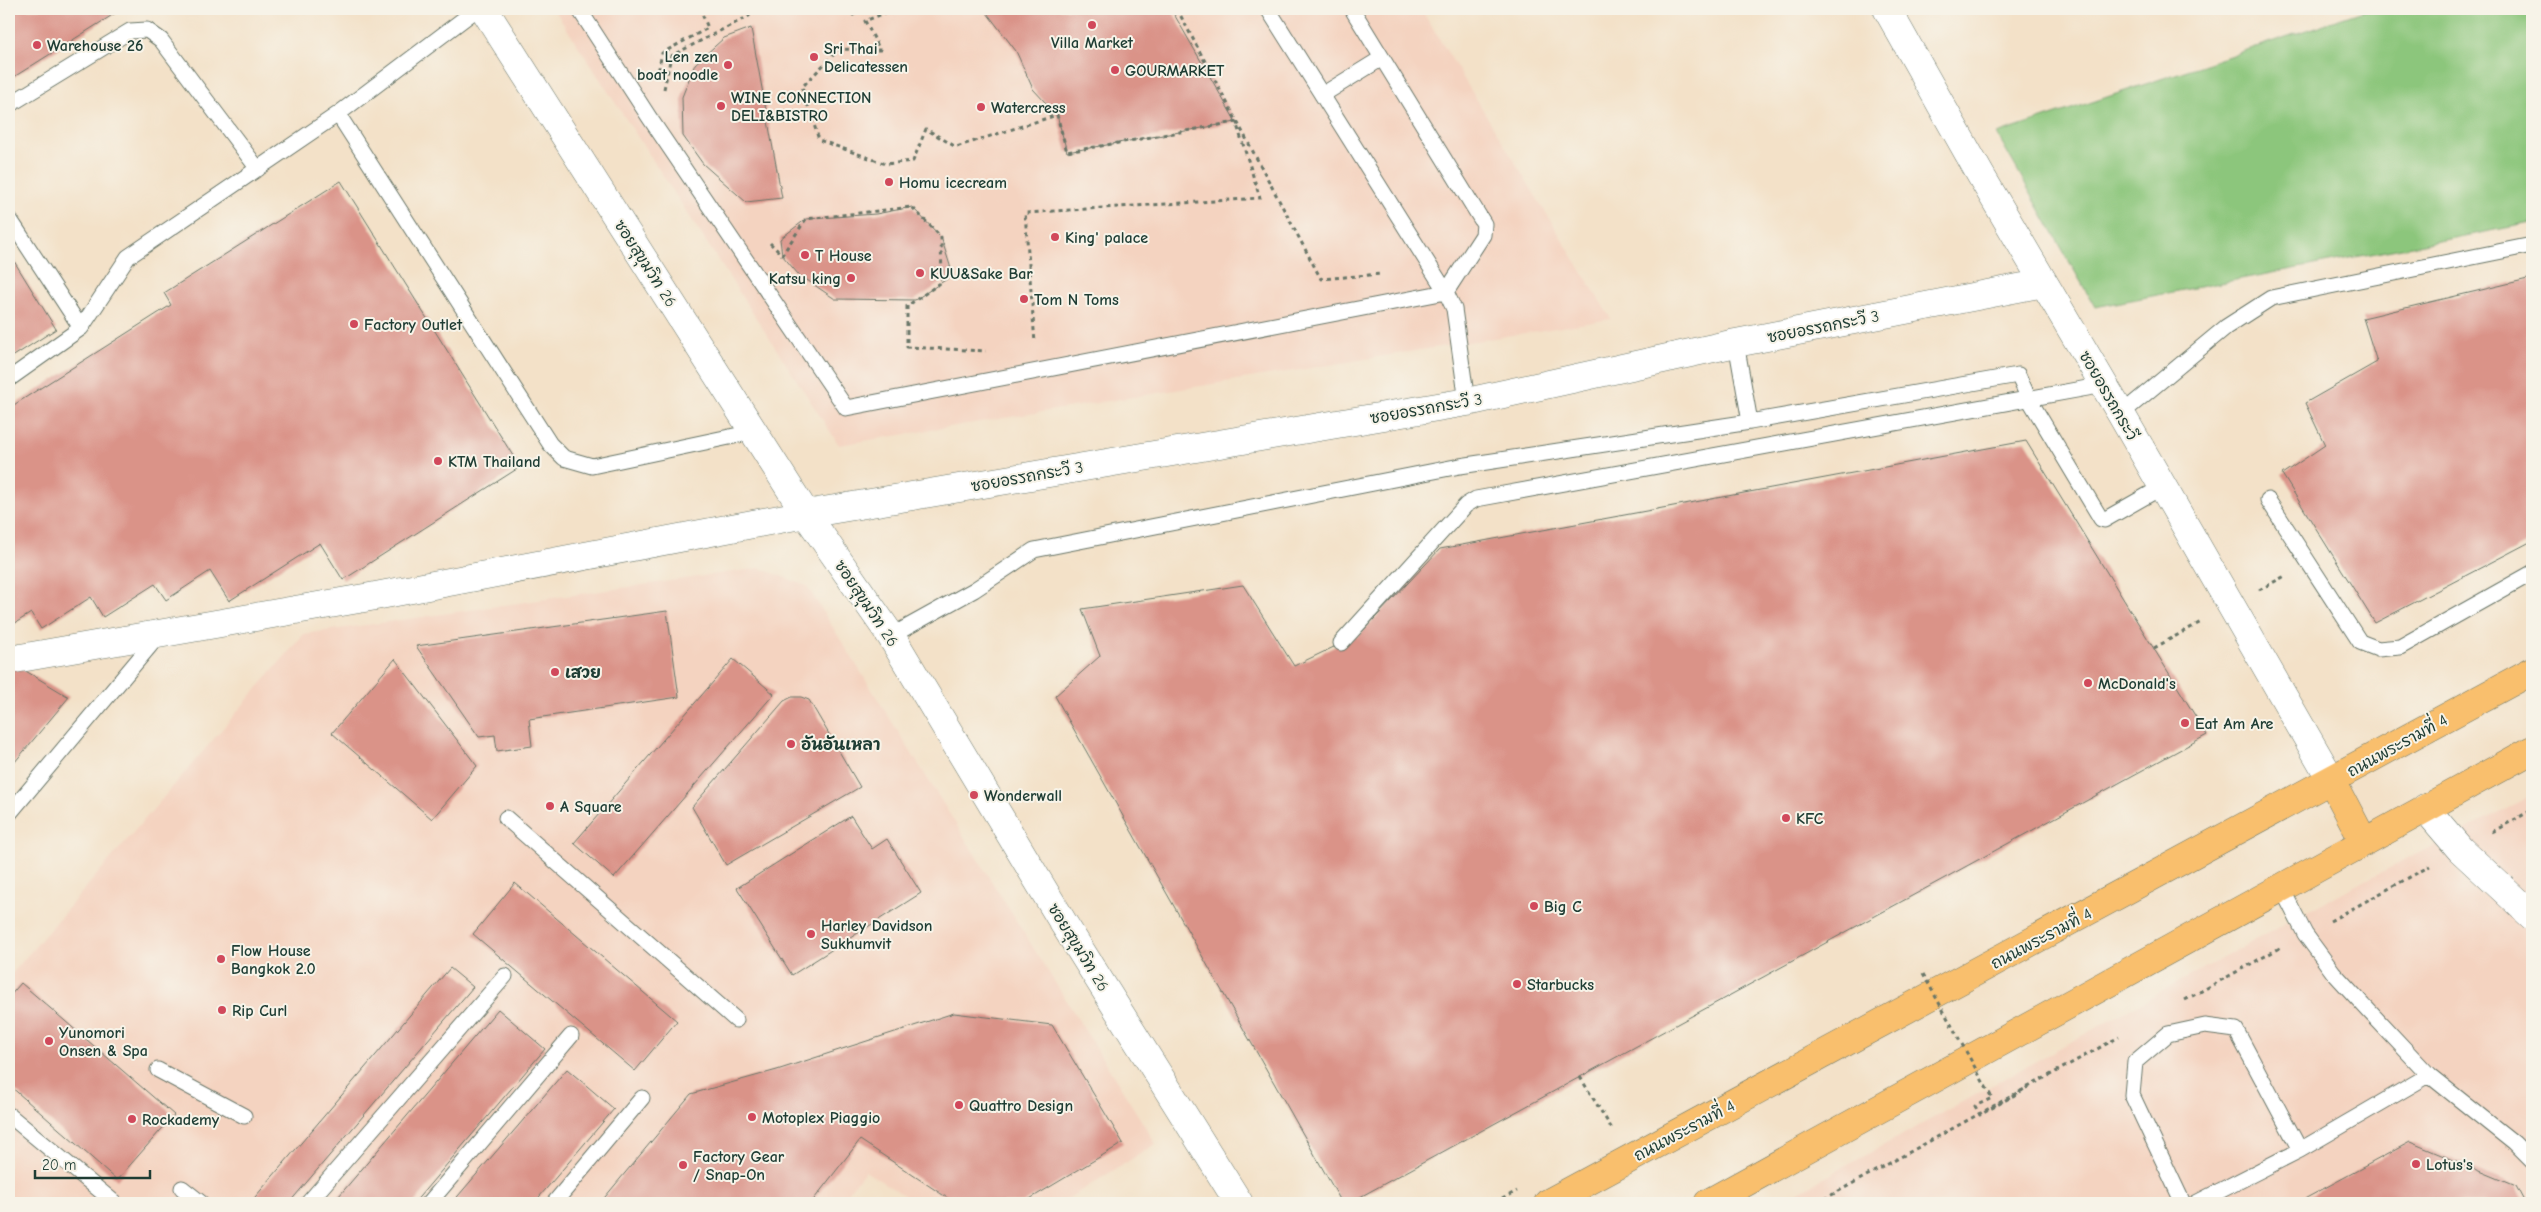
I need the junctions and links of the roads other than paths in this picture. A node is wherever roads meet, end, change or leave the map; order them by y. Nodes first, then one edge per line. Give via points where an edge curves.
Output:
1 (477, 9) edge
2 (484, 9) edge
3 (579, 9) edge
4 (1268, 9) edge
5 (1352, 9) edge
6 (1887, 9) edge
7 (1382, 58) junction
8 (1322, 95) junction
9 (9, 105) edge
10 (338, 114) junction
11 (258, 170) junction
12 (9, 218) edge
13 (2532, 245) edge
14 (2044, 283) junction
15 (1446, 292) junction
16 (81, 328) junction
17 (1736, 343) junction
18 (9, 379) edge
19 (2104, 385) junction
20 (2029, 399) junction
21 (1467, 402) junction
22 (2121, 414) junction
23 (1750, 422) junction
24 (753, 432) junction
25 (2162, 487) junction
26 (2268, 500) dead end
27 (806, 514) junction
28 (2532, 573) edge
29 (160, 634) junction
30 (891, 636) junction
31 (1342, 643) dead end
32 (9, 660) edge
33 (2532, 671) edge
34 (2532, 750) edge
35 (2332, 781) junction
36 (2425, 808) junction
37 (9, 814) edge
38 (506, 818) dead end
39 (2364, 842) junction
40 (2281, 887) junction
41 (2532, 916) edge
42 (505, 976) dead end
43 (736, 1020) dead end
44 (571, 1036) dead end
45 (158, 1070) dead end
46 (2429, 1075) junction
47 (642, 1098) dead end
48 (9, 1114) edge
49 (244, 1116) dead end
50 (2300, 1150) junction
51 (2532, 1160) edge
52 (182, 1188) dead end
53 (115, 1203) edge
54 (201, 1203) edge
55 (308, 1203) edge
56 (429, 1203) edge
57 (554, 1203) edge
58 (1239, 1203) edge
59 (1548, 1203) edge
60 (1708, 1203) edge
61 (2183, 1203) edge
62 (2196, 1203) edge

1 - 10 lane
2 - 24 street, ซอยสุขุมวิท 26
3 - 15 lane via 648,117 846,408
4 - 8 lane
5 - 7 lane
6 - 14 street, ซอยอรรถกระวี
7 - 8 lane
7 - 15 lane via 1484,224 1483,234
8 - 15 lane
9 - 11 lane via 130,31 147,30 161,40
10 - 11 lane
10 - 24 lane via 550,444 564,458 592,466
11 - 16 lane via 128,256
12 - 16 lane
13 - 22 lane via 2271,298 2226,327
14 - 17 street, ซอยอรรถกระวี 3
14 - 19 street, ซอยอรรถกระวี
15 - 21 lane via 1454,309
16 - 18 lane
17 - 21 street, ซอยอรรถกระวี 3
17 - 23 lane
19 - 20 lane
19 - 22 street, ซอยอรรถกระวี
20 - 23 lane via 2021,378 2016,375
20 - 25 lane via 2100,519 2104,520
20 - 31 lane via 1476,499 1466,505
21 - 27 street, ซอยอรรถกระวี 3
22 - 25 street, ซอยอรรถกระวี
23 - 30 lane via 1460,466 1034,550 974,590
24 - 27 street, ซอยสุขุมวิท 26
25 - 35 street, ซอยอรรถกระวี
26 - 28 lane via 2360,642 2378,649 2400,647
27 - 29 street, ซอยอรรถกระวี 3
27 - 30 street, ซอยสุขุมวิท 26
29 - 32 street, ซอยอรรถกระวี 3
29 - 37 lane
30 - 58 street, ซอยสุขุมวิท 26 via 1064,924
33 - 35 main road, ถนนพระรามที่ 4
34 - 36 main road
35 - 39 main road
35 - 59 main road, ถนนพระรามที่ 4
36 - 39 main road
36 - 41 street via 2460,849
38 - 43 lane
39 - 40 main road
40 - 46 lane via 2305,934 2333,972
40 - 60 main road
42 - 55 lane
44 - 56 lane
45 - 49 lane
46 - 50 lane
46 - 51 lane
47 - 57 lane
48 - 53 lane
50 - 61 lane via 2236,1030 2204,1026 2168,1034 2135,1062 2132,1095
50 - 62 lane
52 - 54 lane

